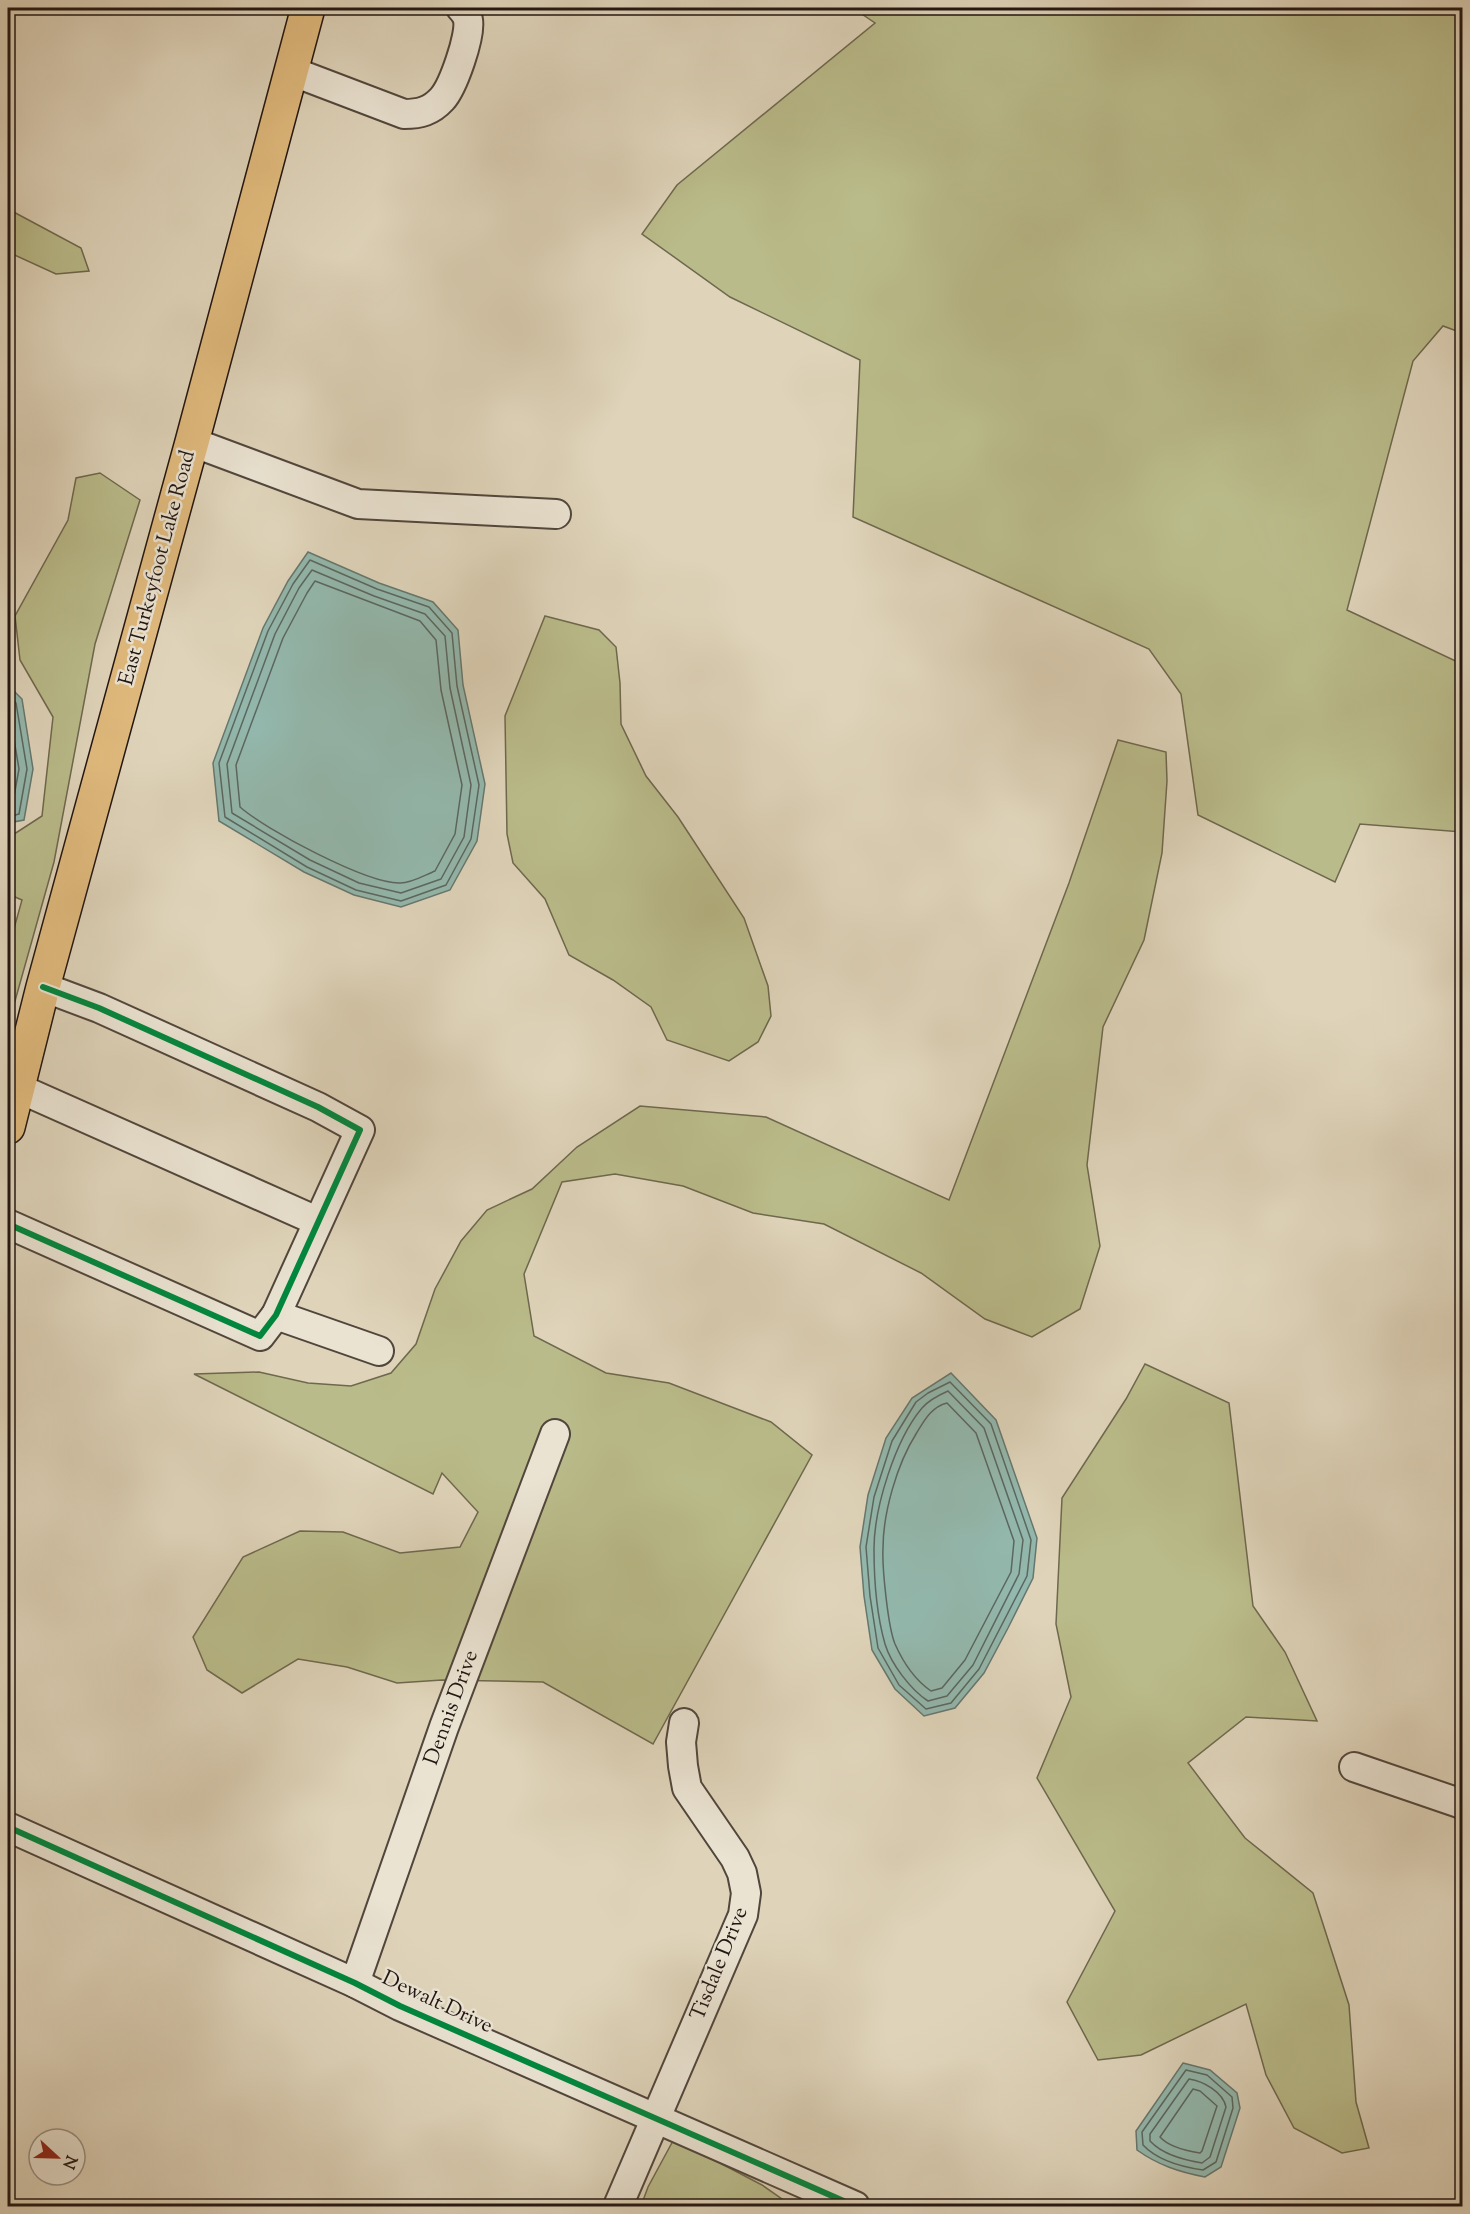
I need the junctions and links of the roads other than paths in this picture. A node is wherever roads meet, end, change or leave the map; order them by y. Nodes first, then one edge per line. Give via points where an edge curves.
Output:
1 (308, 8) edge
2 (461, 8) edge
3 (291, 71) junction
4 (192, 442) junction
5 (556, 514) dead end
6 (43, 987) junction
7 (18, 1088) junction
8 (8, 1127) edge
9 (317, 1221) junction
10 (8, 1224) edge
11 (276, 1315) junction
12 (379, 1351) dead end
13 (555, 1434) dead end
14 (684, 1723) dead end
15 (1354, 1767) dead end
16 (1462, 1804) edge
17 (8, 1827) edge
18 (354, 1983) junction
19 (655, 2117) junction
20 (618, 2206) edge
21 (855, 2206) edge

1 - 3 main road, East Turkeyfoot Lake Road
2 - 3 street via 468,17 468,33 449,90 442,100 419,114 404,114
3 - 4 main road, East Turkeyfoot Lake Road
4 - 5 street via 358,504
4 - 6 main road, East Turkeyfoot Lake Road
6 - 7 main road, East Turkeyfoot Lake Road
6 - 9 street via 99,1008 318,1107 360,1130
7 - 8 main road, East Turkeyfoot Lake Road
7 - 9 street
9 - 11 street
10 - 11 street via 260,1336
11 - 12 street
13 - 18 street, Dennis Drive via 444,1727
14 - 19 street, Tisdale Drive via 682,1766 687,1788 735,1858 746,1893 743,1915
15 - 16 street
17 - 18 street, Dewalt Drive
18 - 19 street, Dewalt Drive
19 - 20 street, Tisdale Drive
19 - 21 street, Dewalt Drive

